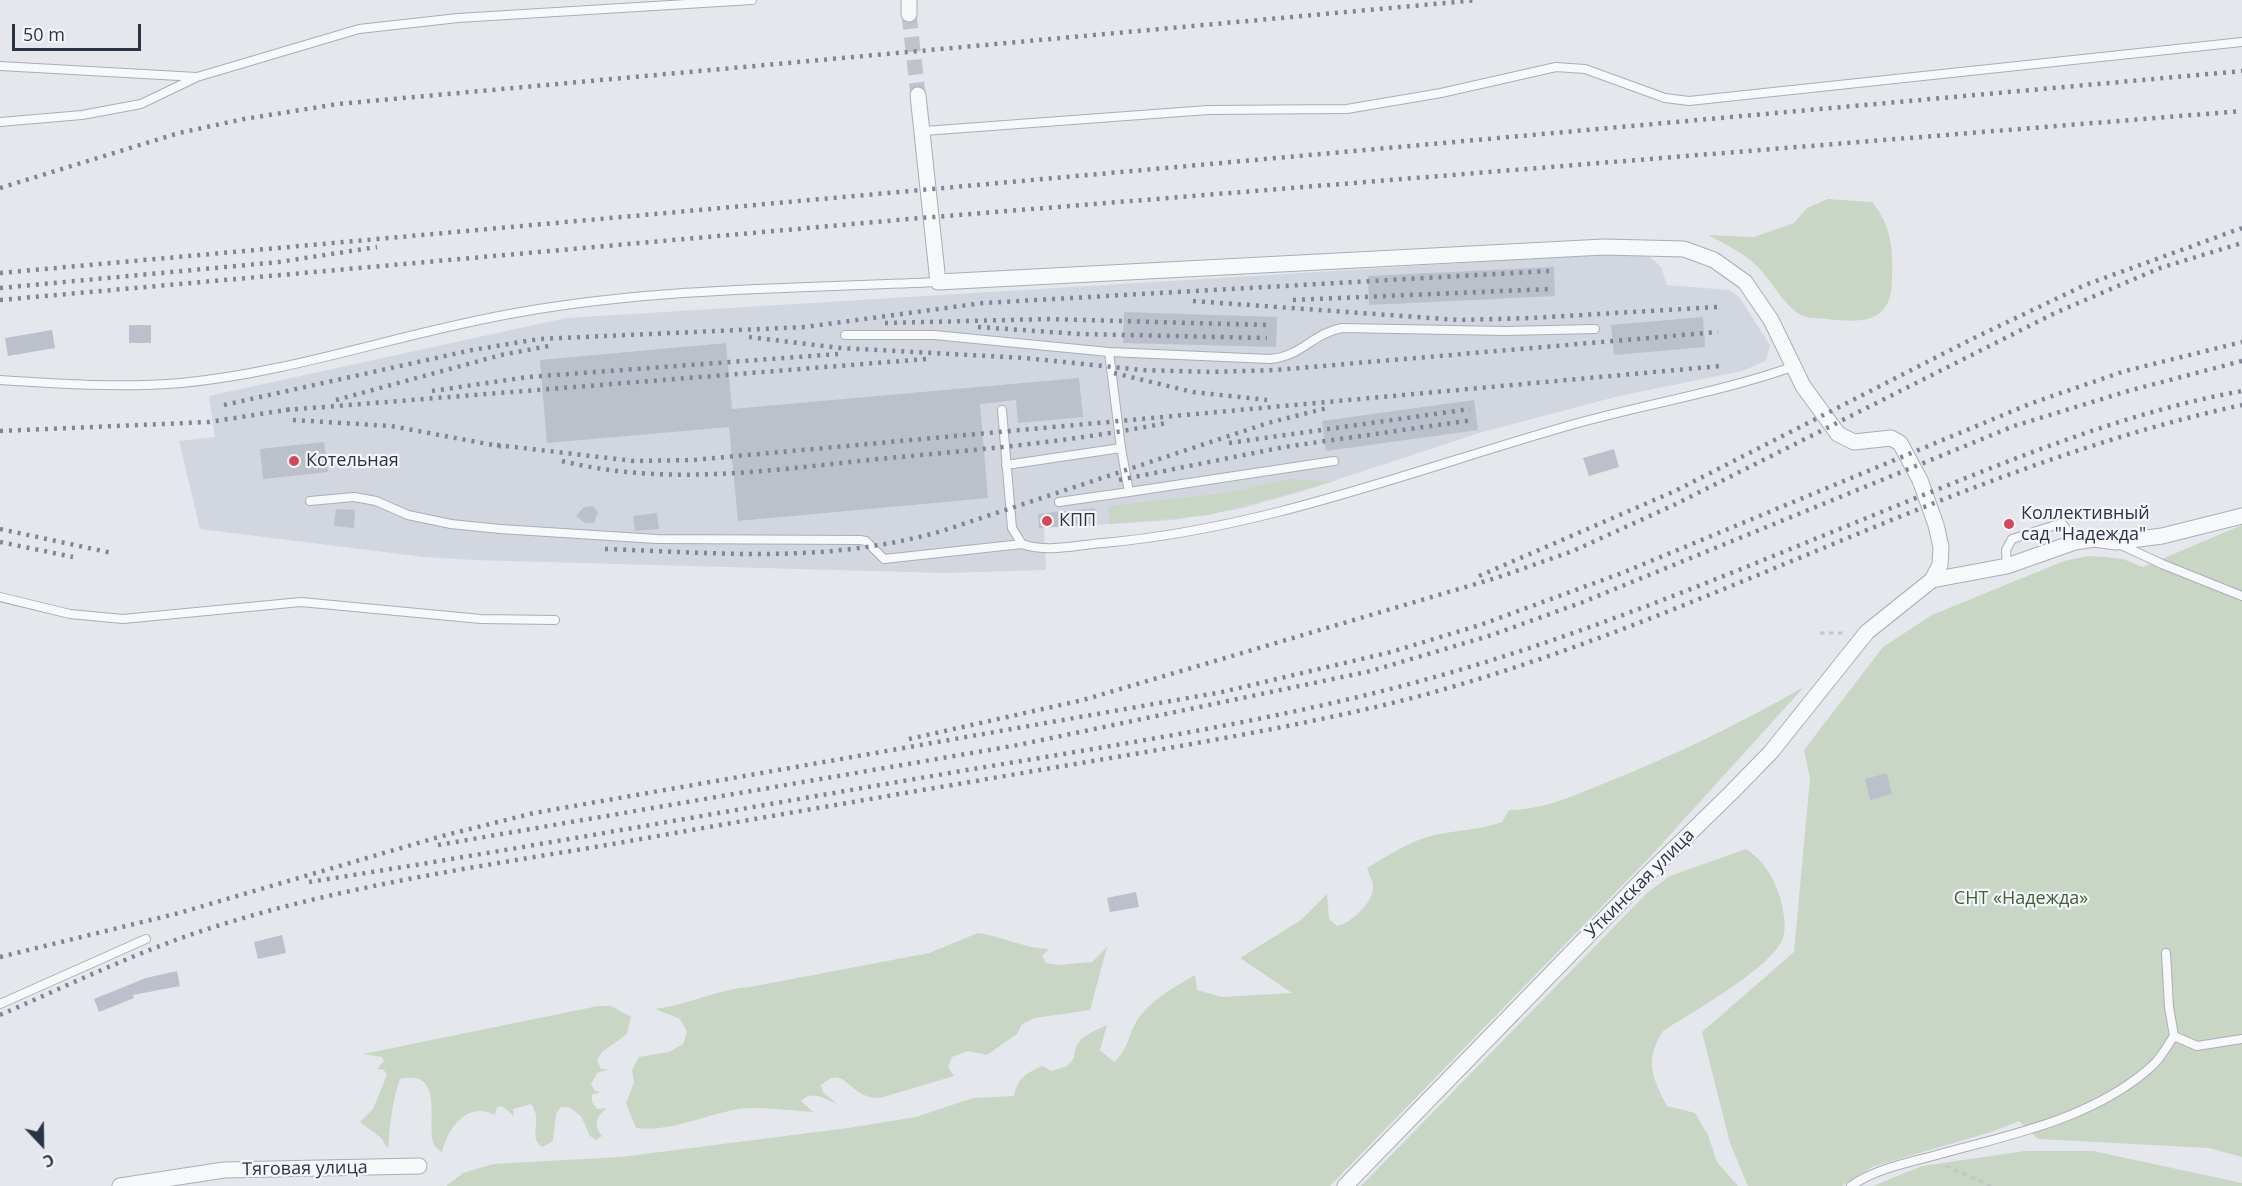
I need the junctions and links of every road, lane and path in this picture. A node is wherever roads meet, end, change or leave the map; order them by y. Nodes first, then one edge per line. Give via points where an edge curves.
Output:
1 (752, 0) edge
2 (2242, 42) edge
3 (0, 66) edge
4 (197, 77) junction
5 (918, 95) tunnel mouth
6 (0, 122) edge
7 (924, 131) junction
8 (938, 282) junction
9 (1595, 329) dead end
10 (845, 335) dead end
11 (1109, 352) junction
12 (1792, 368) junction
13 (0, 380) edge
14 (1002, 410) dead end
15 (1121, 448) junction
16 (1334, 461) dead end
17 (1006, 465) junction
18 (1129, 492) junction
19 (310, 501) dead end
20 (1059, 502) dead end
21 (2242, 516) edge
22 (2075, 542) junction
23 (2116, 542) junction
24 (1022, 544) junction
25 (2007, 566) junction
26 (1932, 580) junction
27 (2242, 596) edge
28 (0, 597) edge
29 (555, 620) dead end
30 (146, 939) dead end
31 (2166, 953) dead end
32 (0, 1004) edge
33 (2174, 1036) junction
34 (2242, 1039) edge
35 (1927, 1157) junction
36 (419, 1166) dead end
37 (120, 1186) edge
38 (1345, 1186) edge
39 (1851, 1186) edge
40 (1991, 1186) edge

1 - 4 lane via 458,18 359,29
2 - 7 lane via 1689,101 1665,98 1586,69 1556,67 1347,109 1208,110
3 - 4 lane
4 - 6 lane via 141,104
5 - 7 street
7 - 8 street
8 - 12 street via 1604,247 1673,247 1705,255 1745,282 1771,320
8 - 13 lane via 598,300 518,312 279,366 182,382 51,384
9 - 11 lane via 1342,328 1325,332 1294,354 1270,359
10 - 11 lane via 934,335
11 - 15 lane
12 - 24 lane via 1562,428 1253,519 1137,540 1046,548
12 - 26 street via 1838,434 1854,442 1891,438 1900,443 1920,480 1936,525 1940,565
14 - 17 lane
15 - 17 lane
15 - 18 lane
16 - 18 lane
17 - 24 lane via 1011,528
18 - 20 lane
19 - 24 lane via 354,496 418,518 500,529 657,539 860,540 884,558
21 - 23 street via 2162,536
22 - 23 street
22 - 25 street
22 - 25 lane via 2062,523 2040,529 2012,539 2006,550
23 - 27 lane
25 - 26 street
26 - 38 street, Уткинская улица via 1879,620 1771,752
28 - 29 lane via 70,614 123,619 301,602 481,620
30 - 32 lane
31 - 33 lane
33 - 34 lane via 2197,1046
33 - 35 lane via 2154,1064 2127,1086 2090,1107 2008,1137
35 - 39 lane
35 - 40 path
36 - 37 street, Тяговая улица via 224,1170

